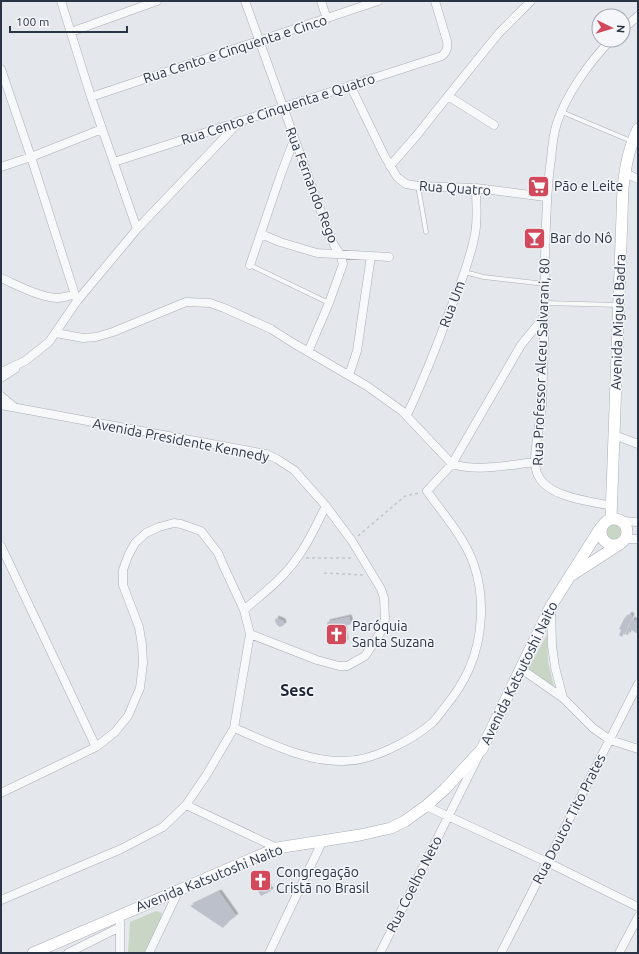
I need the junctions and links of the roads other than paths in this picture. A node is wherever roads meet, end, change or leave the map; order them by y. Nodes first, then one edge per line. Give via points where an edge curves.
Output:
1 (61, 1) edge
2 (157, 1) edge
3 (244, 1) edge
4 (321, 1) edge
5 (378, 1) edge
6 (434, 1) edge
7 (531, 1) edge
8 (327, 18) junction
9 (71, 32) junction
10 (259, 41) junction
11 (604, 48) edge
12 (1, 69) edge
13 (350, 85) junction
14 (448, 96) junction
15 (91, 97) junction
16 (282, 107) junction
17 (561, 112) junction
18 (240, 120) junction
19 (494, 125) dead end
20 (102, 129) junction
21 (638, 129) edge
22 (294, 140) junction
23 (632, 141) junction
24 (31, 157) junction
25 (114, 162) junction
26 (390, 166) junction
27 (1, 167) edge
28 (625, 173) junction
29 (638, 179) edge
30 (418, 186) junction
31 (476, 188) junction
32 (546, 197) junction
33 (137, 229) junction
34 (426, 232) dead end
35 (260, 234) junction
36 (340, 254) junction
37 (371, 256) junction
38 (389, 257) dead end
39 (250, 265) joint
40 (464, 272) junction
41 (1, 278) edge
42 (545, 284) junction
43 (76, 298) junction
44 (329, 303) junction
45 (545, 303) junction
46 (619, 305) junction
47 (544, 317) junction
48 (56, 333) junction
49 (308, 352) junction
50 (25, 361) junction
51 (1, 372) edge
52 (349, 375) junction
53 (1, 378) edge
54 (1, 396) edge
55 (1, 405) edge
56 (15, 408) junction
57 (1, 409) edge
58 (408, 416) junction
59 (614, 435) junction
60 (638, 444) edge
61 (535, 462) junction
62 (452, 464) junction
63 (326, 506) junction
64 (612, 506) junction
65 (611, 518) junction
66 (623, 521) junction
67 (638, 522) edge
68 (601, 528) junction
69 (629, 540) edge
70 (1, 546) edge
71 (568, 578) junction
72 (551, 606) junction
73 (244, 610) junction
74 (250, 634) junction
75 (520, 668) junction
76 (638, 684) edge
77 (562, 698) junction
78 (234, 728) junction
79 (610, 740) junction
80 (96, 747) junction
81 (482, 749) junction
82 (638, 749) edge
83 (1, 793) edge
84 (186, 805) junction
85 (426, 806) junction
86 (449, 816) junction
87 (322, 840) junction
88 (277, 848) junction
89 (547, 862) junction
90 (179, 890) junction
91 (1, 900) edge
92 (638, 907) edge
93 (121, 914) junction
94 (638, 917) edge
95 (120, 927) junction
96 (33, 953) edge
97 (68, 953) edge
98 (120, 953) edge
99 (149, 953) edge
100 (269, 953) edge
101 (380, 953) edge
102 (501, 953) edge
103 (619, 953) edge

1 - 9 street
2 - 9 street
3 - 10 street, Rua Fernando Rego
4 - 8 street
5 - 8 street, Rua Cento e Cinquenta e Cinco
6 - 13 street, Rua Cento e Cinquenta e Quatro via 448,41 446,53
7 - 14 street via 499,33
8 - 10 street, Rua Cento e Cinquenta e Cinco
9 - 15 street
10 - 15 street, Rua Cento e Cinquenta e Cinco
10 - 16 street, Rua Fernando Rego
11 - 17 street, Rua Professor Alceu Salvarani, 80 via 578,81
12 - 24 street
13 - 16 street, Rua Cento e Cinquenta e Quatro
13 - 26 street, Rua Quatro
14 - 19 street
14 - 26 street via 418,136
15 - 20 street
16 - 18 street, Rua Cento e Cinquenta e Quatro
16 - 22 street, Rua Fernando Rego
17 - 23 lane
17 - 32 street, Rua Professor Alceu Salvarani, 80 via 556,124
18 - 25 street, Rua Cento e Cinquenta e Quatro
18 - 33 street
20 - 24 street
20 - 25 street
21 - 23 main road, Avenida Miguel Badra
22 - 35 street
22 - 36 street, Rua Fernando Rego via 330,236
23 - 28 main road, Avenida Miguel Badra
24 - 27 street
24 - 43 street
25 - 33 street
26 - 30 street, Rua Quatro via 397,177 406,184
28 - 29 street
28 - 46 main road, Avenida Miguel Badra
30 - 31 street, Rua Quatro
30 - 34 lane
31 - 32 street, Rua Quatro
31 - 40 street, Rua Um via 475,234
32 - 42 street, Rua Professor Alceu Salvarani, 80
33 - 43 street
35 - 36 street via 317,253
35 - 39 street
36 - 37 street
36 - 44 street via 343,264
37 - 38 street
37 - 52 street via 357,351
39 - 44 lane
40 - 42 lane
40 - 58 street, Rua Um
41 - 43 street via 46,296
42 - 45 street, Rua Professor Alceu Salvarani, 80
43 - 48 street
44 - 49 street
45 - 46 lane
45 - 47 street, Rua Professor Alceu Salvarani, 80
46 - 59 main road, Avenida Miguel Badra
47 - 61 street, Rua Professor Alceu Salvarani, 80 via 542,408
47 - 62 street via 522,345
48 - 49 street via 83,338 96,337 177,305 199,302 224,308 272,329
48 - 50 street
49 - 52 street
50 - 51 street
50 - 53 street
52 - 58 street
54 - 56 street
55 - 56 street, Avenida Presidente Kennedy
56 - 57 street, Avenida Presidente Kennedy
56 - 63 street, Avenida Presidente Kennedy via 266,454 294,470
58 - 62 street
59 - 60 street
59 - 64 main road, Avenida Miguel Badra
61 - 62 street via 474,468
61 - 64 street, Rua Professor Alceu Salvarani, 80 via 537,474 555,491
62 - 78 street via 427,491 467,548 479,585 481,606 480,626 469,669 442,711 402,744 375,756 344,761 311,758
63 - 73 street via 297,559
63 - 74 street, Avenida Presidente Kennedy via 352,541 381,589 385,619 382,630 365,656 347,666 317,660
64 - 65 main road, Avenida Miguel Badra
65 - 66 main road
65 - 68 main road
66 - 67 street
66 - 69 main road via 628,528
68 - 69 main road via 604,541 612,545
68 - 71 main road
69 - 71 main road
70 - 80 street
71 - 72 main road, Avenida Katsutoshi Naito
72 - 75 main road, Avenida Katsutoshi Naito
72 - 77 street via 552,646
73 - 74 street
73 - 80 street via 218,553 201,531 174,523 146,533 135,543 123,570 123,585 139,627 142,645 140,688 128,716 115,732
74 - 78 street
75 - 77 street
75 - 81 main road, Avenida Katsutoshi Naito
76 - 79 street, Rua Doutor Tito Prates
77 - 79 street via 593,728
78 - 84 street
79 - 82 street
79 - 89 street, Rua Doutor Tito Prates
80 - 83 street
81 - 85 main road, Avenida Katsutoshi Naito
81 - 86 street, Rua Coelho Neto
84 - 88 street
84 - 91 street via 163,827 128,845
85 - 86 street
85 - 87 main road, Avenida Katsutoshi Naito via 391,828
86 - 89 street
86 - 101 street, Rua Coelho Neto
87 - 88 main road, Avenida Katsutoshi Naito
87 - 100 street
88 - 90 main road, Avenida Katsutoshi Naito
89 - 92 street
89 - 102 street, Rua Doutor Tito Prates
90 - 93 main road, Avenida Katsutoshi Naito
90 - 99 street
93 - 95 street
93 - 96 main road, Avenida Katsutoshi Naito
94 - 103 street
95 - 97 street
95 - 98 street

